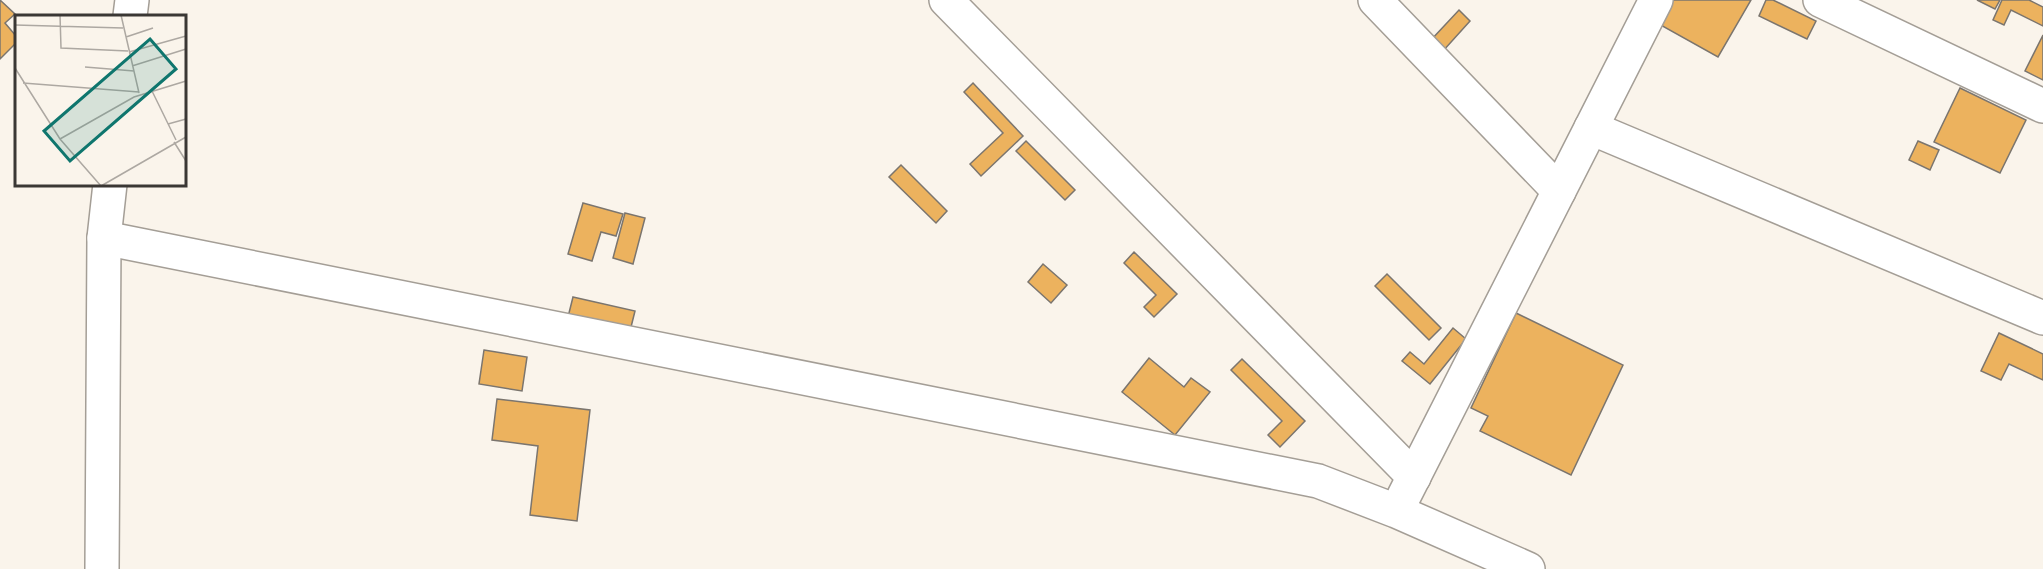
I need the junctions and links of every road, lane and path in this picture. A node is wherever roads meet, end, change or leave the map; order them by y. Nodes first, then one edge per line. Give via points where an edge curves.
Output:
1 (132, 0) edge
2 (946, 0) edge
3 (1375, 0) edge
4 (1656, 0) edge
5 (1820, 0) edge
6 (130, 15) edge
7 (2043, 106) edge
8 (1591, 128) junction
9 (110, 186) edge
10 (1559, 191) junction
11 (104, 237) junction
12 (2043, 318) edge
13 (1414, 477) junction
14 (1396, 511) junction
15 (102, 569) edge
16 (1528, 569) edge

1 - 6 street
2 - 13 street
3 - 10 street
4 - 8 street
5 - 7 street
8 - 10 street
8 - 12 street
9 - 11 street
10 - 13 street
11 - 14 street via 1318,481
11 - 15 street
13 - 14 street
14 - 16 street

